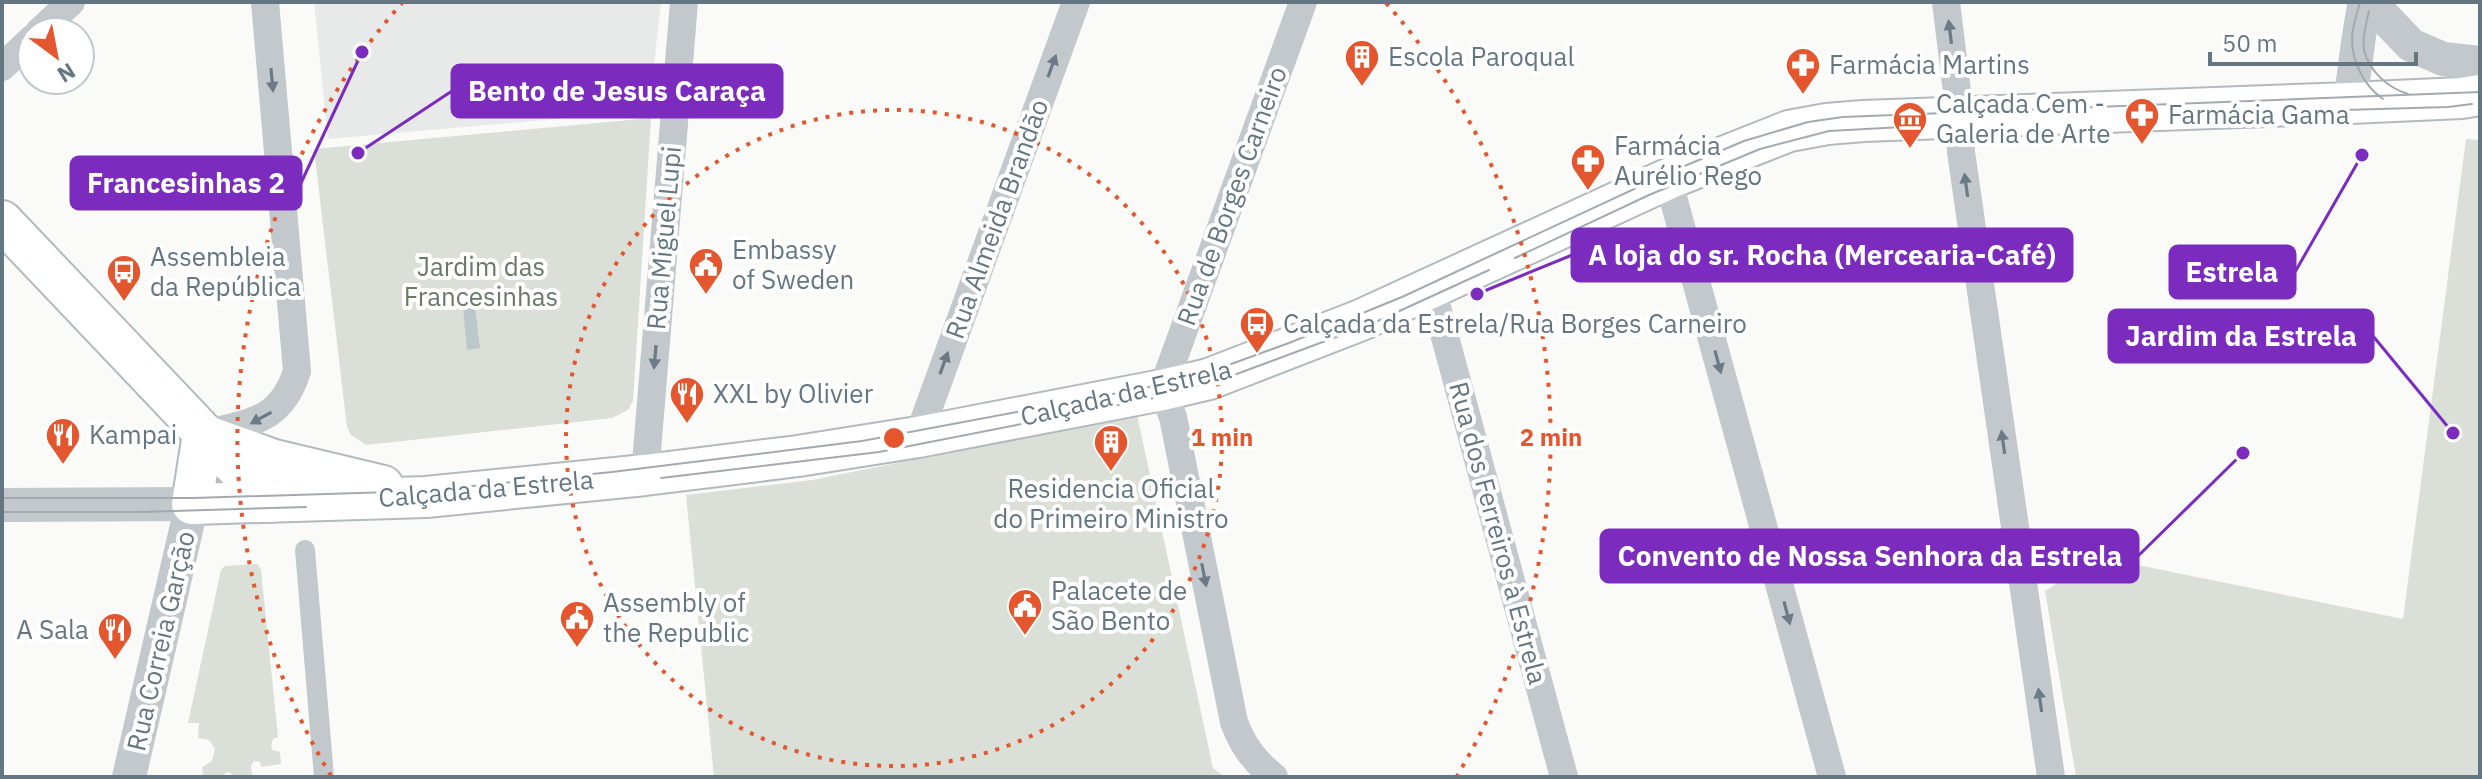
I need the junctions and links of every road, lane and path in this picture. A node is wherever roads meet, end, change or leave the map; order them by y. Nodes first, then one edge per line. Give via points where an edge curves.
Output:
1 (71, 2) edge
2 (265, 2) edge
3 (684, 2) edge
4 (1076, 2) edge
5 (1303, 2) edge
6 (1946, 2) edge
7 (2368, 2) edge
8 (56, 16) edge
9 (2480, 63) edge
10 (2480, 95) edge
11 (2350, 103) junction
12 (1960, 118) junction
13 (1668, 179) junction
14 (2, 221) edge
15 (1432, 289) junction
16 (1162, 390) junction
17 (203, 434) junction
18 (918, 437) junction
19 (645, 475) junction
20 (426, 497) junction
21 (269, 502) junction
22 (192, 504) junction
23 (2, 505) edge
24 (305, 550) dead end
25 (129, 777) edge
26 (324, 777) edge
27 (1274, 777) edge
28 (1564, 777) edge
29 (1832, 777) edge
30 (2051, 777) edge

1 - 8 street
2 -> 17 street via 297,371 281,403 263,418
3 -> 19 street, Rua Miguel Lupi
18 -> 4 street, Rua Almeida Brandão
5 - 16 street, Rua de Borges Carneiro
12 -> 6 street
7 - 9 street via 2411,45 2443,59
7 - 11 street via 2358,34
10 - 11 main road, Calçada da Estrela
11 - 12 main road, Calçada da Estrela
12 - 13 main road, Calçada da Estrela via 1863,121 1789,131
30 -> 12 street
13 - 15 main road, Calçada da Estrela
13 -> 29 street
14 - 17 main road
15 - 16 main road, Calçada da Estrela via 1209,379
15 - 28 street, Rua dos Ferreiros à Estrela
16 - 18 main road, Calçada da Estrela
16 -> 27 street via 1173,417 1234,722 1250,754
17 - 20 main road via 274,460
17 - 21 main road
17 - 22 main road
18 - 19 main road, Calçada da Estrela
19 - 20 main road, Calçada da Estrela
20 - 21 main road, Calçada da Estrela
21 - 22 main road, Calçada da Estrela
22 - 23 street, Calçada da Estrela
22 - 25 street, Rua Correia Garção
24 - 26 street

